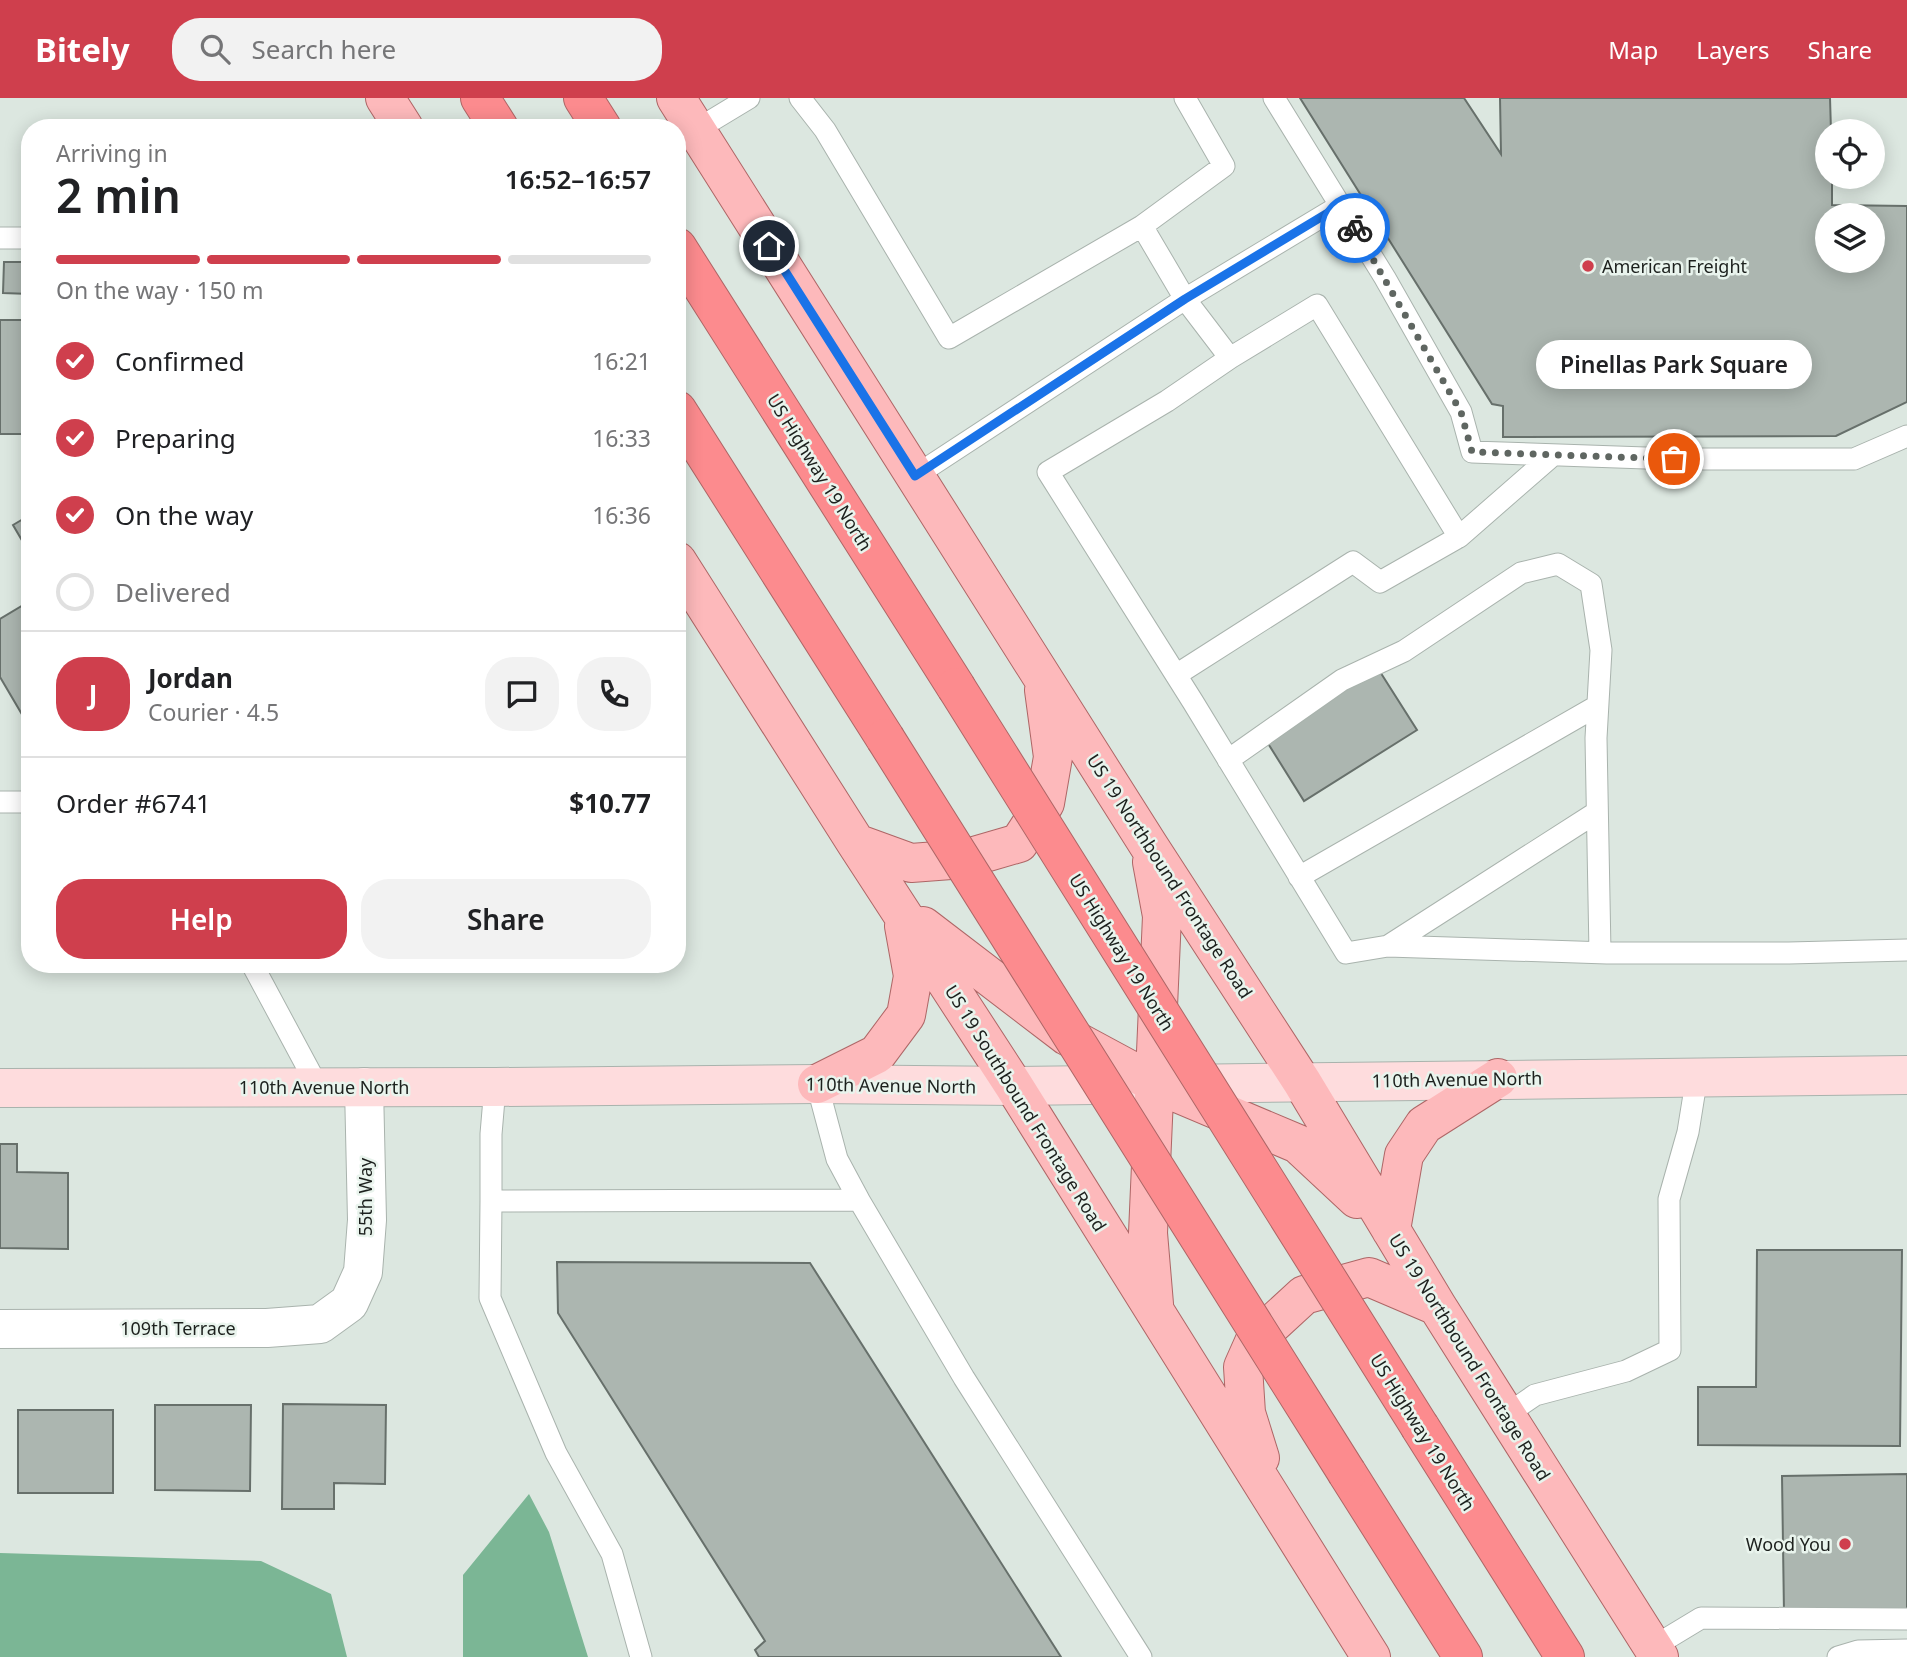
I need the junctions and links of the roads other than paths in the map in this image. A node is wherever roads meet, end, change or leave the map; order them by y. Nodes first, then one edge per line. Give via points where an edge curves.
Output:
1 (385, 98) edge
2 (480, 98) edge
3 (583, 98) edge
4 (676, 98) edge
5 (749, 98) edge
6 (800, 98) edge
7 (1185, 98) edge
8 (1274, 98) edge
9 (398, 119) edge
10 (493, 119) edge
11 (596, 119) edge
12 (696, 130) junction
13 (1341, 205) junction
14 (1142, 226) junction
15 (0, 238) edge
16 (21, 238) edge
17 (686, 261) edge
18 (1185, 299) junction
19 (1230, 358) junction
20 (686, 424) edge
21 (1907, 436) edge
22 (1553, 455) junction
23 (915, 476) junction
24 (1460, 537) junction
25 (686, 575) edge
26 (1176, 675) junction
27 (1042, 676) junction
28 (1598, 696) junction
29 (1228, 760) junction
30 (0, 802) edge
31 (21, 802) edge
32 (1597, 812) junction
33 (856, 843) junction
34 (1149, 846) junction
35 (1299, 877) junction
36 (902, 910) junction
37 (1388, 946) junction
38 (1907, 950) edge
39 (1600, 952) junction
40 (257, 973) edge
41 (1907, 1074) edge
42 (1697, 1076) junction
43 (1498, 1078) junction
44 (1302, 1082) junction
45 (817, 1084) junction
46 (1156, 1084) junction
47 (1014, 1086) junction
48 (318, 1087) junction
49 (365, 1087) junction
50 (495, 1087) junction
51 (0, 1088) edge
52 (859, 1200) junction
53 (491, 1201) junction
54 (1391, 1230) junction
55 (349, 1303) joint
56 (1437, 1306) junction
57 (1154, 1312) junction
58 (0, 1329) edge
59 (1506, 1415) junction
60 (1276, 1506) junction
61 (1907, 1619) edge
62 (1907, 1650) edge
63 (1656, 1652) edge
64 (642, 1657) edge
65 (1141, 1657) edge
66 (1371, 1657) edge
67 (1463, 1657) edge
68 (1565, 1657) edge
69 (1838, 1657) edge

1 - 9 main road
2 - 10 highway
3 - 11 highway
4 - 12 main road, US 19 Northbound Frontage Road
5 - 12 lane
6 - 14 lane via 825,130 949,338
7 - 14 lane via 1224,166
8 - 13 lane
12 - 23 main road, US 19 Northbound Frontage Road
13 - 18 lane
13 - 22 lane via 1461,412 1472,452
14 - 18 lane
15 - 16 lane
17 - 68 highway, US Highway 19 North, bridge
18 - 19 lane
18 - 23 lane
19 - 24 lane via 1317,305
19 - 26 lane via 1048,472
20 - 67 highway, bridge
21 - 22 lane via 1854,459
22 - 24 lane
23 - 27 main road, US 19 Northbound Frontage Road
24 - 26 lane via 1380,582 1353,562
25 - 33 main road, US 19 Southbound Frontage Road
26 - 29 lane
27 - 33 main road via 1053,757 1045,803 1019,843 964,859 911,863
27 - 34 main road, US 19 Northbound Frontage Road
28 - 29 lane via 1601,650 1591,584 1558,564 1521,573 1404,651 1342,680
28 - 32 lane
28 - 35 lane
29 - 35 lane
30 - 31 lane
32 - 37 lane
32 - 39 lane
33 - 36 main road, US 19 Southbound Frontage Road
34 - 44 main road, US 19 Northbound Frontage Road
34 - 46 main road via 1162,916
35 - 37 lane via 1346,953
36 - 45 main road via 913,976 906,1015 877,1054
36 - 46 main road via 1067,1036
36 - 47 main road, US 19 Southbound Frontage Road
37 - 39 lane
38 - 39 lane
40 - 48 lane
41 - 42 street, 110th Avenue North
42 - 43 street, 110th Avenue North
42 - 59 lane via 1670,1199 1670,1350 1626,1371 1535,1395
43 - 44 street, 110th Avenue North
43 - 54 main road via 1424,1125 1404,1155
44 - 46 street, 110th Avenue North
44 - 54 main road, US 19 Northbound Frontage Road
45 - 47 street, 110th Avenue North
45 - 50 street, 110th Avenue North
45 - 52 lane via 836,1159
46 - 47 street, 110th Avenue North
46 - 54 main road via 1298,1144
46 - 57 main road via 1148,1233
47 - 57 main road, US 19 Southbound Frontage Road
48 - 49 street, 110th Avenue North
48 - 51 street, 110th Avenue North
49 - 50 street, 110th Avenue North
49 - 55 street, 55th Way via 367,1220 363,1272
50 - 53 lane
52 - 53 lane
52 - 65 lane via 964,1378
53 - 64 lane via 490,1298 556,1453 612,1554
54 - 56 main road, US 19 Northbound Frontage Road
55 - 58 street, 109th Terrace via 320,1324 267,1328
56 - 59 main road, US 19 Northbound Frontage Road
56 - 60 main road via 1369,1277 1304,1295 1255,1340 1243,1367 1246,1413
57 - 60 main road, US 19 Southbound Frontage Road
59 - 63 main road, US 19 Northbound Frontage Road
60 - 66 main road, US 19 Southbound Frontage Road
61 - 63 lane via 1701,1618
62 - 69 lane via 1858,1651

